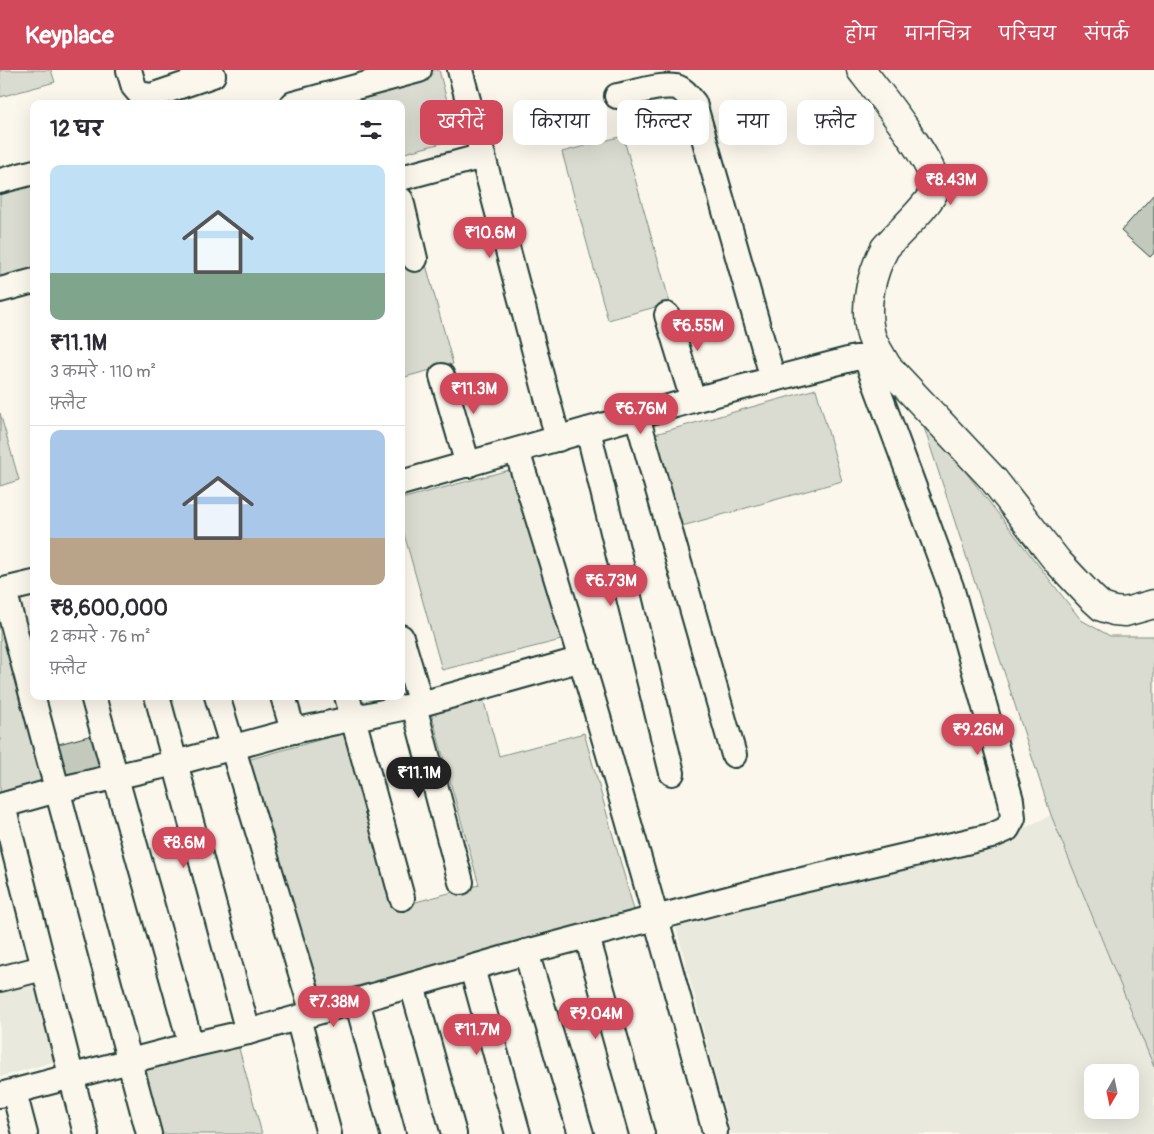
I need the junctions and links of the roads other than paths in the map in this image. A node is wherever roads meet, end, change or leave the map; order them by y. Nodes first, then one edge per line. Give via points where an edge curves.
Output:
1 (129, 70) edge
2 (419, 70) edge
3 (460, 70) edge
4 (861, 70) edge
5 (214, 75) dead end
6 (617, 96) dead end
7 (307, 100) edge
8 (482, 156) junction
9 (30, 173) edge
10 (405, 177) edge
11 (0, 181) edge
12 (405, 217) edge
13 (415, 259) dead end
14 (30, 282) edge
15 (0, 290) edge
16 (667, 315) dead end
17 (877, 362) junction
18 (442, 376) dead end
19 (773, 379) junction
20 (693, 400) junction
21 (637, 416) junction
22 (588, 430) junction
23 (558, 439) junction
24 (517, 451) junction
25 (468, 465) junction
26 (405, 482) edge
27 (30, 584) edge
28 (2, 591) edge
29 (1154, 604) edge
30 (405, 653) edge
31 (582, 659) junction
32 (30, 692) edge
33 (32, 700) edge
34 (94, 700) edge
35 (158, 700) edge
36 (218, 700) edge
37 (283, 700) edge
38 (418, 705) junction
39 (351, 707) edge
40 (293, 731) junction
41 (232, 747) junction
42 (734, 755) dead end
43 (175, 763) junction
44 (672, 774) dead end
45 (117, 778) junction
46 (57, 790) junction
47 (2, 806) edge
48 (461, 882) dead end
49 (402, 898) dead end
50 (656, 918) junction
51 (587, 936) junction
52 (526, 952) junction
53 (43, 968) junction
54 (472, 968) junction
55 (0, 979) edge
56 (412, 985) junction
57 (356, 1001) junction
58 (305, 1016) junction
59 (248, 1032) junction
60 (190, 1045) junction
61 (130, 1062) junction
62 (71, 1077) junction
63 (7, 1093) edge
64 (714, 1132) dead end
65 (25, 1134) edge
66 (86, 1134) edge
67 (149, 1134) edge
68 (329, 1134) edge
69 (393, 1134) edge
70 (454, 1134) edge
71 (518, 1134) edge
72 (581, 1134) edge
73 (642, 1134) edge

1 - 5 street via 134,87 140,94 151,96
2 - 7 street
3 - 8 street
4 - 17 street via 906,130 936,182 933,194 885,248 872,283 868,319
6 - 19 street via 677,87 694,102
8 - 10 street
8 - 23 street
9 - 11 street
12 - 13 street
14 - 15 street
16 - 20 street
17 - 19 street via 855,358
17 - 29 street via 994,479 1058,562 1102,607 1125,612
17 - 50 street via 951,587 1011,800 1012,823 997,834
18 - 25 street
19 - 20 street
20 - 21 street
21 - 22 street
21 - 42 street
22 - 23 street
22 - 44 street
23 - 24 street
24 - 25 street
24 - 31 street
25 - 26 street
27 - 28 street
28 - 32 street
30 - 38 street
31 - 38 street
31 - 50 street
33 - 46 street
34 - 45 street
35 - 43 street
36 - 41 street
37 - 40 street
38 - 39 street
38 - 48 street
39 - 40 street
39 - 49 street
40 - 41 street
41 - 43 street
41 - 58 street
43 - 45 street
43 - 59 street
45 - 46 street
45 - 60 street
46 - 47 street
46 - 61 street
47 - 53 street
50 - 51 street
50 - 64 street
51 - 52 street
51 - 73 street
52 - 54 street
52 - 72 street
53 - 55 street
53 - 62 street
54 - 56 street
54 - 71 street
56 - 57 street
56 - 70 street
57 - 58 street
57 - 69 street
58 - 59 street
58 - 68 street
59 - 60 street
60 - 61 street
61 - 62 street
61 - 67 street
62 - 63 street
62 - 66 street
63 - 65 street

